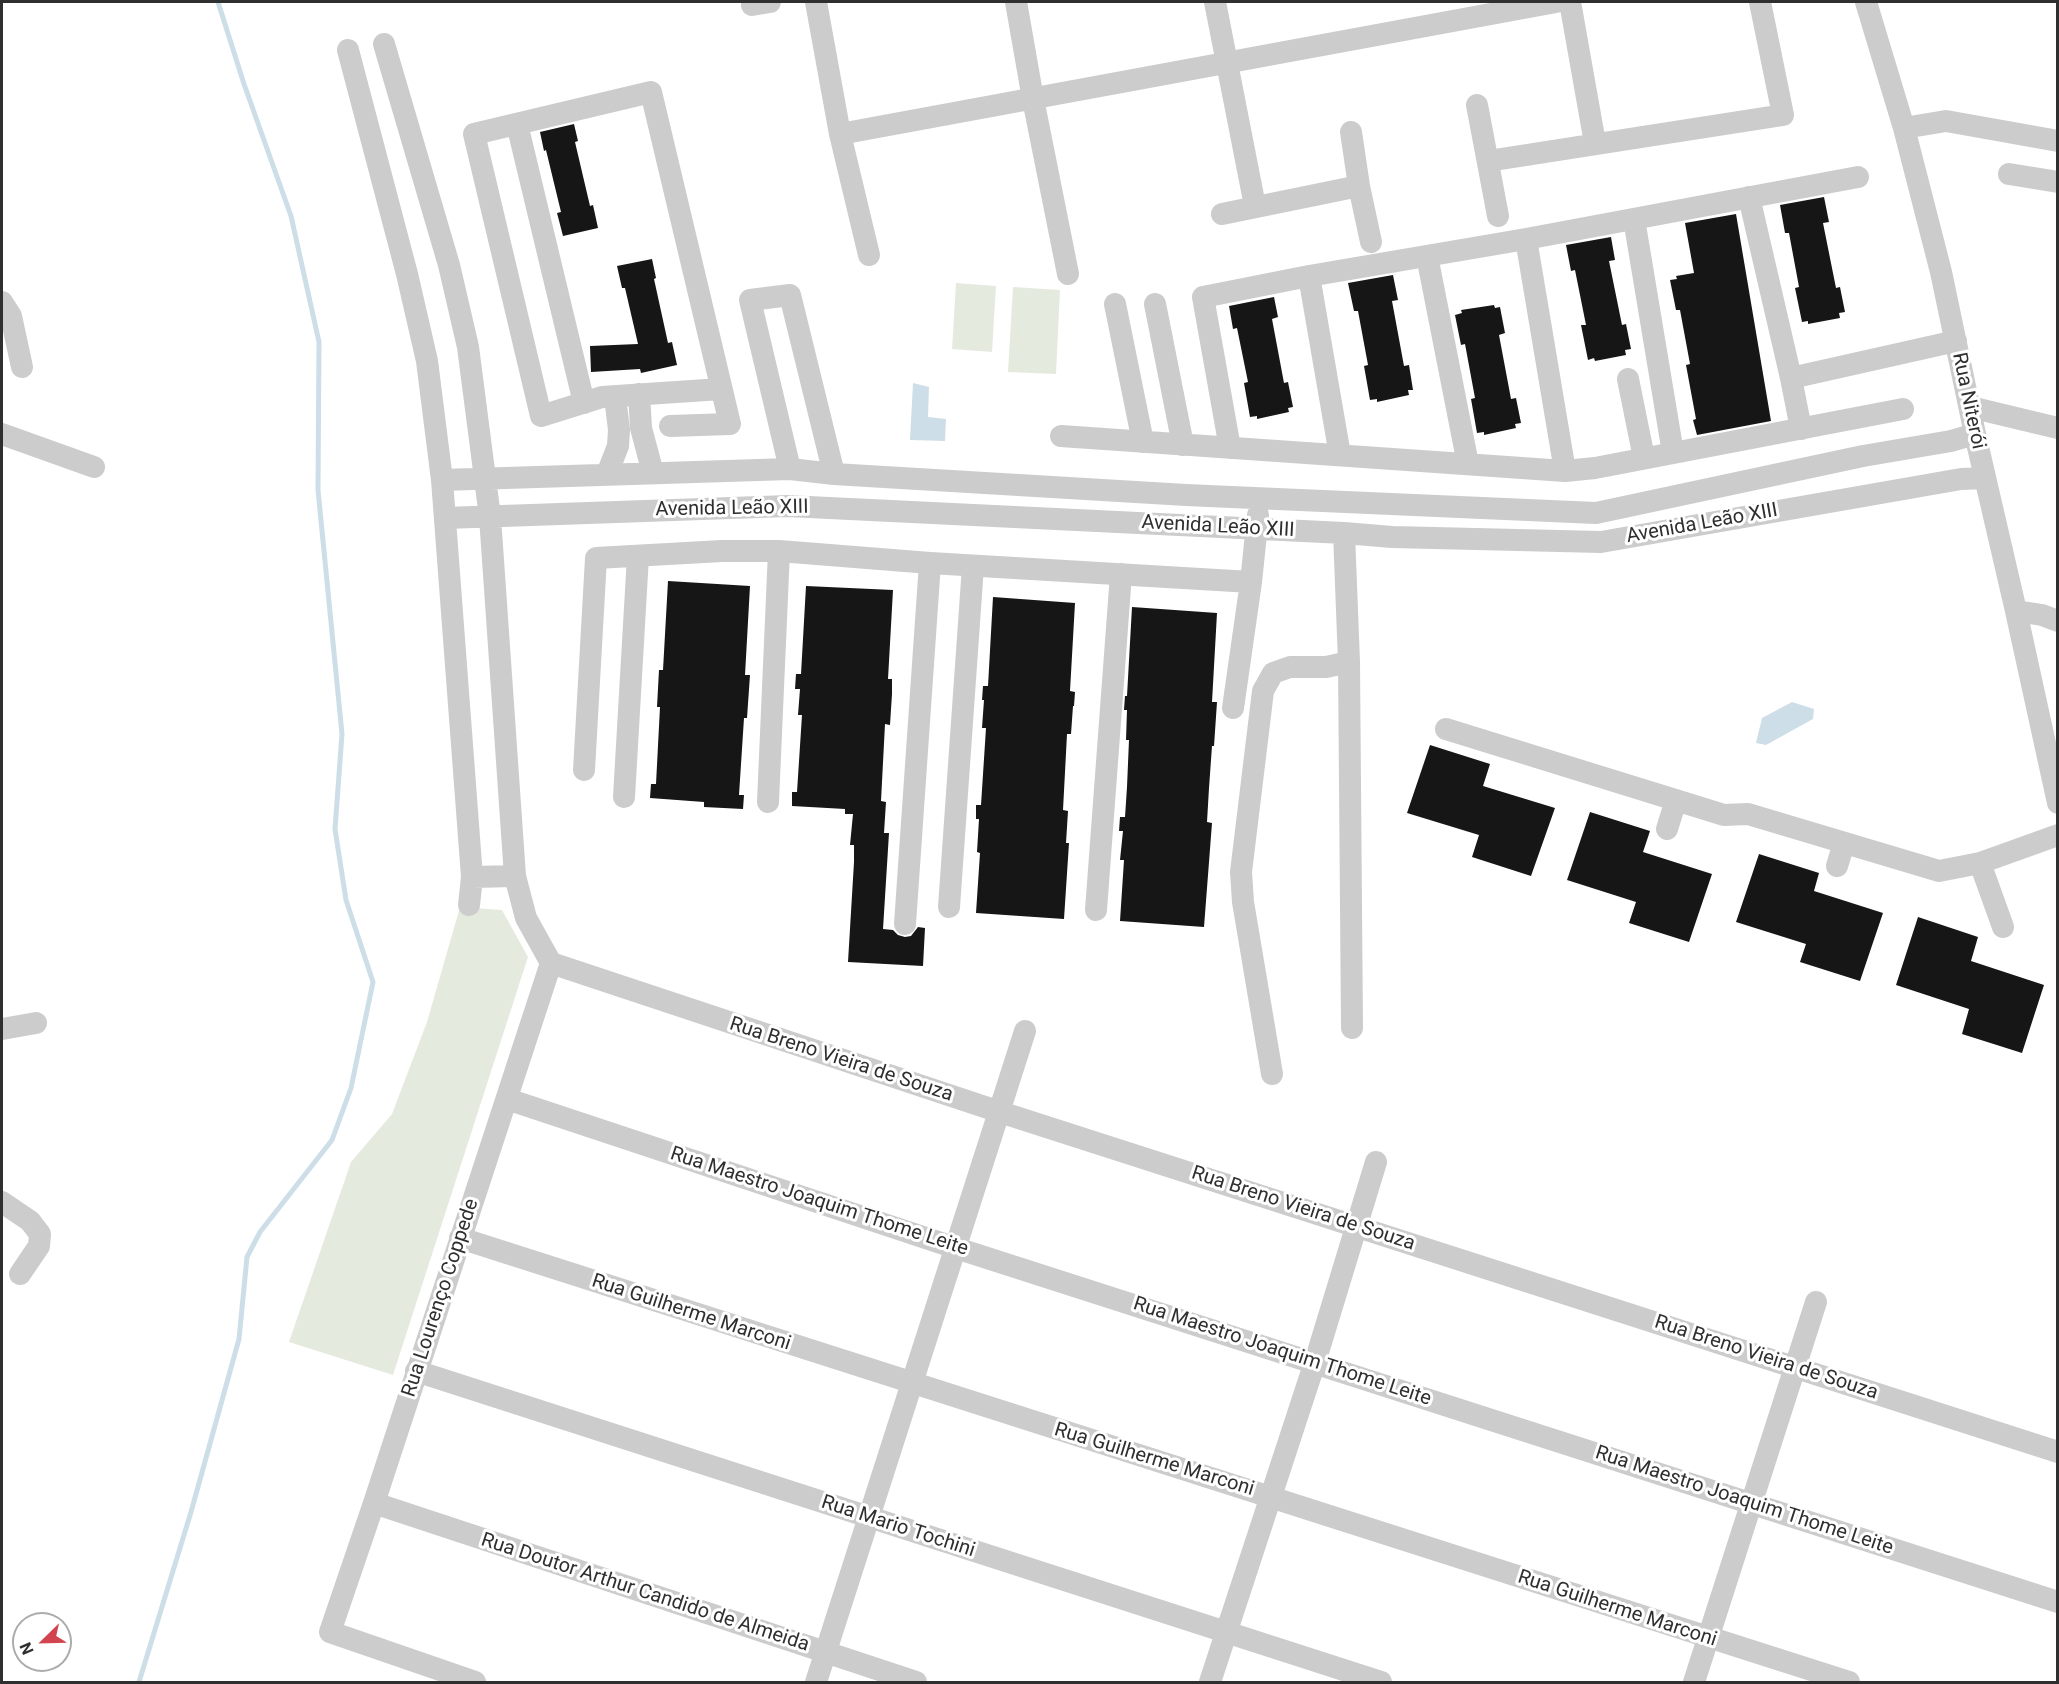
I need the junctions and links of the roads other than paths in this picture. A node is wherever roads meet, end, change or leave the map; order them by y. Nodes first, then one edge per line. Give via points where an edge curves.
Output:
1 (816, 2) edge
2 (1016, 2) edge
3 (1215, 2) edge
4 (1556, 2) edge
5 (1570, 2) edge
6 (1760, 2) edge
7 (1866, 2) edge
8 (384, 44) dead end
9 (348, 50) dead end
10 (1226, 62) junction
11 (1033, 99) junction
12 (1478, 105) dead end
13 (517, 124) junction
14 (1904, 128) junction
15 (1351, 132) dead end
16 (840, 134) junction
17 (2058, 141) edge
18 (1595, 143) junction
19 (1488, 161) junction
20 (2009, 174) dead end
21 (1858, 177) dead end
22 (2058, 182) edge
23 (1359, 186) junction
24 (1749, 197) junction
25 (1254, 206) junction
26 (1222, 214) dead end
27 (1498, 216) dead end
28 (1634, 219) junction
29 (1526, 239) junction
30 (1371, 242) dead end
31 (869, 255) dead end
32 (1427, 256) junction
33 (1068, 274) dead end
34 (1309, 276) junction
35 (2, 302) edge
36 (1155, 303) dead end
37 (1115, 304) dead end
38 (1956, 341) junction
39 (22, 367) dead end
40 (1791, 378) junction
41 (1628, 379) dead end
42 (721, 389) junction
43 (639, 394) junction
44 (615, 397) junction
45 (584, 403) junction
46 (1970, 407) junction
47 (1903, 409) dead end
48 (670, 426) dead end
49 (2058, 428) edge
50 (1801, 429) junction
51 (2, 434) edge
52 (1975, 434) junction
53 (1061, 436) dead end
54 (1143, 442) junction
55 (1183, 445) junction
56 (1230, 448) junction
57 (1673, 453) junction
58 (1340, 455) junction
59 (1644, 458) junction
60 (1468, 464) junction
61 (94, 467) dead end
62 (790, 469) junction
63 (1565, 471) junction
64 (660, 473) junction
65 (608, 474) junction
66 (834, 474) junction
67 (486, 478) junction
68 (1985, 478) junction
69 (442, 480) junction
70 (1260, 498) junction
71 (670, 510) junction
72 (490, 517) junction
73 (445, 518) junction
74 (1257, 530) junction
75 (1344, 533) junction
76 (779, 551) junction
77 (638, 556) junction
78 (930, 563) junction
79 (973, 566) junction
80 (1121, 574) junction
81 (1251, 582) junction
82 (2016, 611) junction
83 (2058, 621) edge
84 (1349, 662) junction
85 (1233, 708) dead end
86 (1446, 729) dead end
87 (584, 770) dead end
88 (624, 797) dead end
89 (1676, 800) junction
90 (768, 802) dead end
91 (2058, 803) edge
92 (1667, 829) dead end
93 (2058, 835) edge
94 (1844, 843) junction
95 (1980, 863) junction
96 (1837, 866) dead end
97 (515, 876) junction
98 (472, 877) junction
99 (469, 905) dead end
100 (948, 907) dead end
101 (1096, 910) dead end
102 (905, 924) dead end
103 (2003, 927) dead end
104 (550, 963) junction
105 (36, 1023) dead end
106 (1352, 1028) dead end
107 (2, 1029) edge
108 (1025, 1031) dead end
109 (1272, 1074) dead end
110 (507, 1099) junction
111 (1000, 1112) junction
112 (1376, 1162) dead end
113 (2, 1202) edge
114 (1357, 1226) junction
115 (460, 1238) junction
116 (956, 1248) junction
117 (20, 1274) dead end
118 (1816, 1302) dead end
119 (1315, 1362) junction
120 (1795, 1367) junction
121 (416, 1371) junction
122 (913, 1384) junction
123 (2058, 1452) edge
124 (1270, 1496) junction
125 (374, 1503) junction
126 (1751, 1503) junction
127 (870, 1519) junction
128 (2058, 1602) edge
129 (1226, 1633) junction
130 (1708, 1639) junction
131 (825, 1653) junction
132 (475, 1683) edge
133 (816, 1683) edge
134 (916, 1683) edge
135 (1210, 1683) edge
136 (1380, 1683) edge
137 (1694, 1683) edge
138 (1849, 1683) edge

1 - 16 street
2 - 11 street
3 - 10 street
4 - 10 street
5 - 18 street
6 - 18 street via 1783,115
7 - 14 street, Rua Niterói
8 - 67 street via 449,265 468,347
9 - 69 street via 427,361
10 - 11 street
10 - 25 street
11 - 16 street
11 - 33 street
12 - 19 street
13 - 42 street via 651,92
13 - 45 street
13 - 45 street via 474,134 541,416
14 - 17 street via 1946,121
14 - 38 street, Rua Niterói
15 - 23 street
16 - 31 street
18 - 19 street
19 - 27 street
20 - 22 street
21 - 24 street
23 - 25 street
23 - 30 street
24 - 28 street
24 - 40 street
25 - 26 street
28 - 29 street
28 - 57 street
29 - 32 street
29 - 63 street
32 - 34 street
32 - 60 street
34 - 56 street via 1203,297
34 - 58 street
35 - 39 street via 11,316
36 - 55 street
37 - 54 street
38 - 40 street
38 - 46 street, Rua Niterói
40 - 50 street
41 - 59 street
42 - 43 street
42 - 48 street via 730,424
43 - 44 street
43 - 64 street via 640,428
44 - 45 street
44 - 65 street via 618,446
46 - 49 street
46 - 52 street, Rua Niterói
47 - 50 street
50 - 57 street
51 - 61 street
52 - 68 street, Rua Niterói
52 - 70 street, Avenida Leão XIII via 1596,513
53 - 54 street
54 - 55 street
55 - 56 street
56 - 58 street
57 - 59 street
58 - 60 street
59 - 63 street
60 - 63 street
62 - 64 street, Avenida Leão XIII
62 - 66 street, Avenida Leão XIII
62 - 66 street via 750,300 790,295
64 - 65 street, Avenida Leão XIII
64 - 71 street
65 - 67 street, Avenida Leão XIII
66 - 70 street, Avenida Leão XIII
67 - 69 street, Avenida Leão XIII
67 - 72 street
68 - 75 street, Avenida Leão XIII via 1601,542
68 - 82 street, Rua Niterói
69 - 73 street
70 - 74 street
71 - 72 street, Avenida Leão XIII
71 - 74 street, Avenida Leão XIII via 788,506
72 - 73 street, Avenida Leão XIII
72 - 97 street
73 - 98 street
74 - 75 street, Avenida Leão XIII
74 - 81 street
75 - 84 street
76 - 77 street
76 - 78 street
76 - 90 street
77 - 87 street via 596,558
77 - 88 street
78 - 79 street
78 - 102 street
79 - 80 street
79 - 100 street
80 - 81 street
80 - 101 street
81 - 85 street
82 - 83 street
82 - 91 street, Rua Niterói
84 - 106 street
84 - 109 street via 1326,667 1290,667 1273,673 1263,691 1241,872
86 - 89 street
89 - 92 street
89 - 94 street via 1724,815 1748,814
93 - 95 street
94 - 95 street via 1939,871
94 - 96 street
95 - 103 street
97 - 98 street
97 - 104 street via 526,918
98 - 99 street
104 - 110 street, Rua Lourenço Coppede
104 - 111 street, Rua Breno Vieira de Souza
105 - 107 street
108 - 111 street
110 - 115 street, Rua Lourenço Coppede
110 - 116 street, Rua Maestro Joaquim Thome Leite
111 - 114 street, Rua Breno Vieira de Souza
111 - 116 street
112 - 114 street
113 - 117 street via 30,1221 40,1234 39,1246
114 - 119 street
114 - 120 street, Rua Breno Vieira de Souza
115 - 121 street, Rua Lourenço Coppede
115 - 122 street, Rua Guilherme Marconi
116 - 119 street, Rua Maestro Joaquim Thome Leite
116 - 122 street
118 - 120 street
119 - 124 street
119 - 126 street, Rua Maestro Joaquim Thome Leite
120 - 123 street, Rua Breno Vieira de Souza
120 - 126 street
121 - 125 street, Rua Lourenço Coppede
121 - 127 street, Rua Mario Tochini
122 - 124 street, Rua Guilherme Marconi
122 - 127 street
124 - 129 street
124 - 130 street, Rua Guilherme Marconi
125 - 131 street, Rua Doutor Arthur Candido de Almeida
125 - 132 street, Rua Lourenço Coppede via 330,1632
126 - 128 street, Rua Maestro Joaquim Thome Leite
126 - 130 street
127 - 129 street, Rua Mario Tochini
127 - 131 street
129 - 135 street
129 - 136 street, Rua Mario Tochini
130 - 137 street
130 - 138 street, Rua Guilherme Marconi
131 - 133 street
131 - 134 street, Rua Doutor Arthur Candido de Almeida

